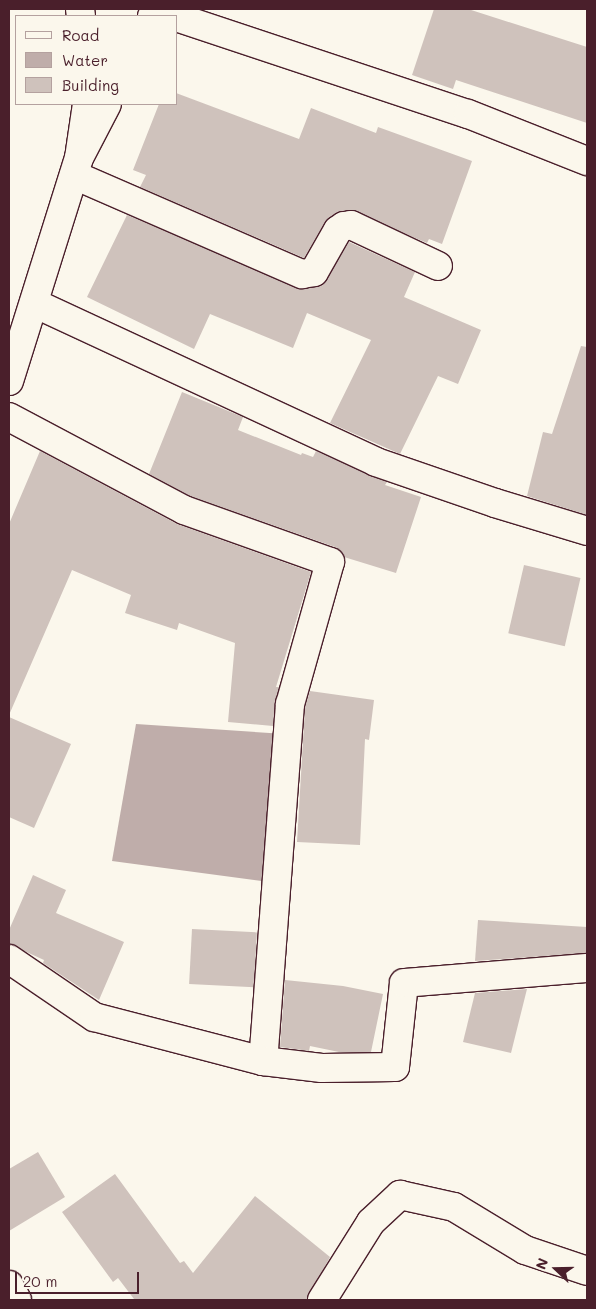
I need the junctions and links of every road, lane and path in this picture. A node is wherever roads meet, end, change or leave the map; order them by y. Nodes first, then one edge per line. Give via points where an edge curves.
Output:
1 (178, 19) edge
2 (87, 105) edge
3 (107, 105) edge
4 (587, 161) edge
5 (77, 166) junction
6 (438, 266) dead end
7 (34, 304) junction
8 (9, 381) edge
9 (9, 417) edge
10 (587, 531) edge
11 (9, 959) edge
12 (587, 968) edge
13 (263, 1061) junction
14 (587, 1271) edge
15 (9, 1285) edge
16 (17, 1300) edge
17 (322, 1300) edge

1 - 4 street via 468,114
2 - 5 street
3 - 5 street
5 - 6 street via 302,274 314,272 338,230 351,225
5 - 7 street
7 - 8 street
7 - 10 street via 376,462 495,504
9 - 13 street via 184,510 330,562 290,704
11 - 13 street via 94,1017
12 - 13 street via 404,983 395,1067 322,1068
14 - 17 street via 525,1250 454,1207 400,1195 371,1222
15 - 16 street

